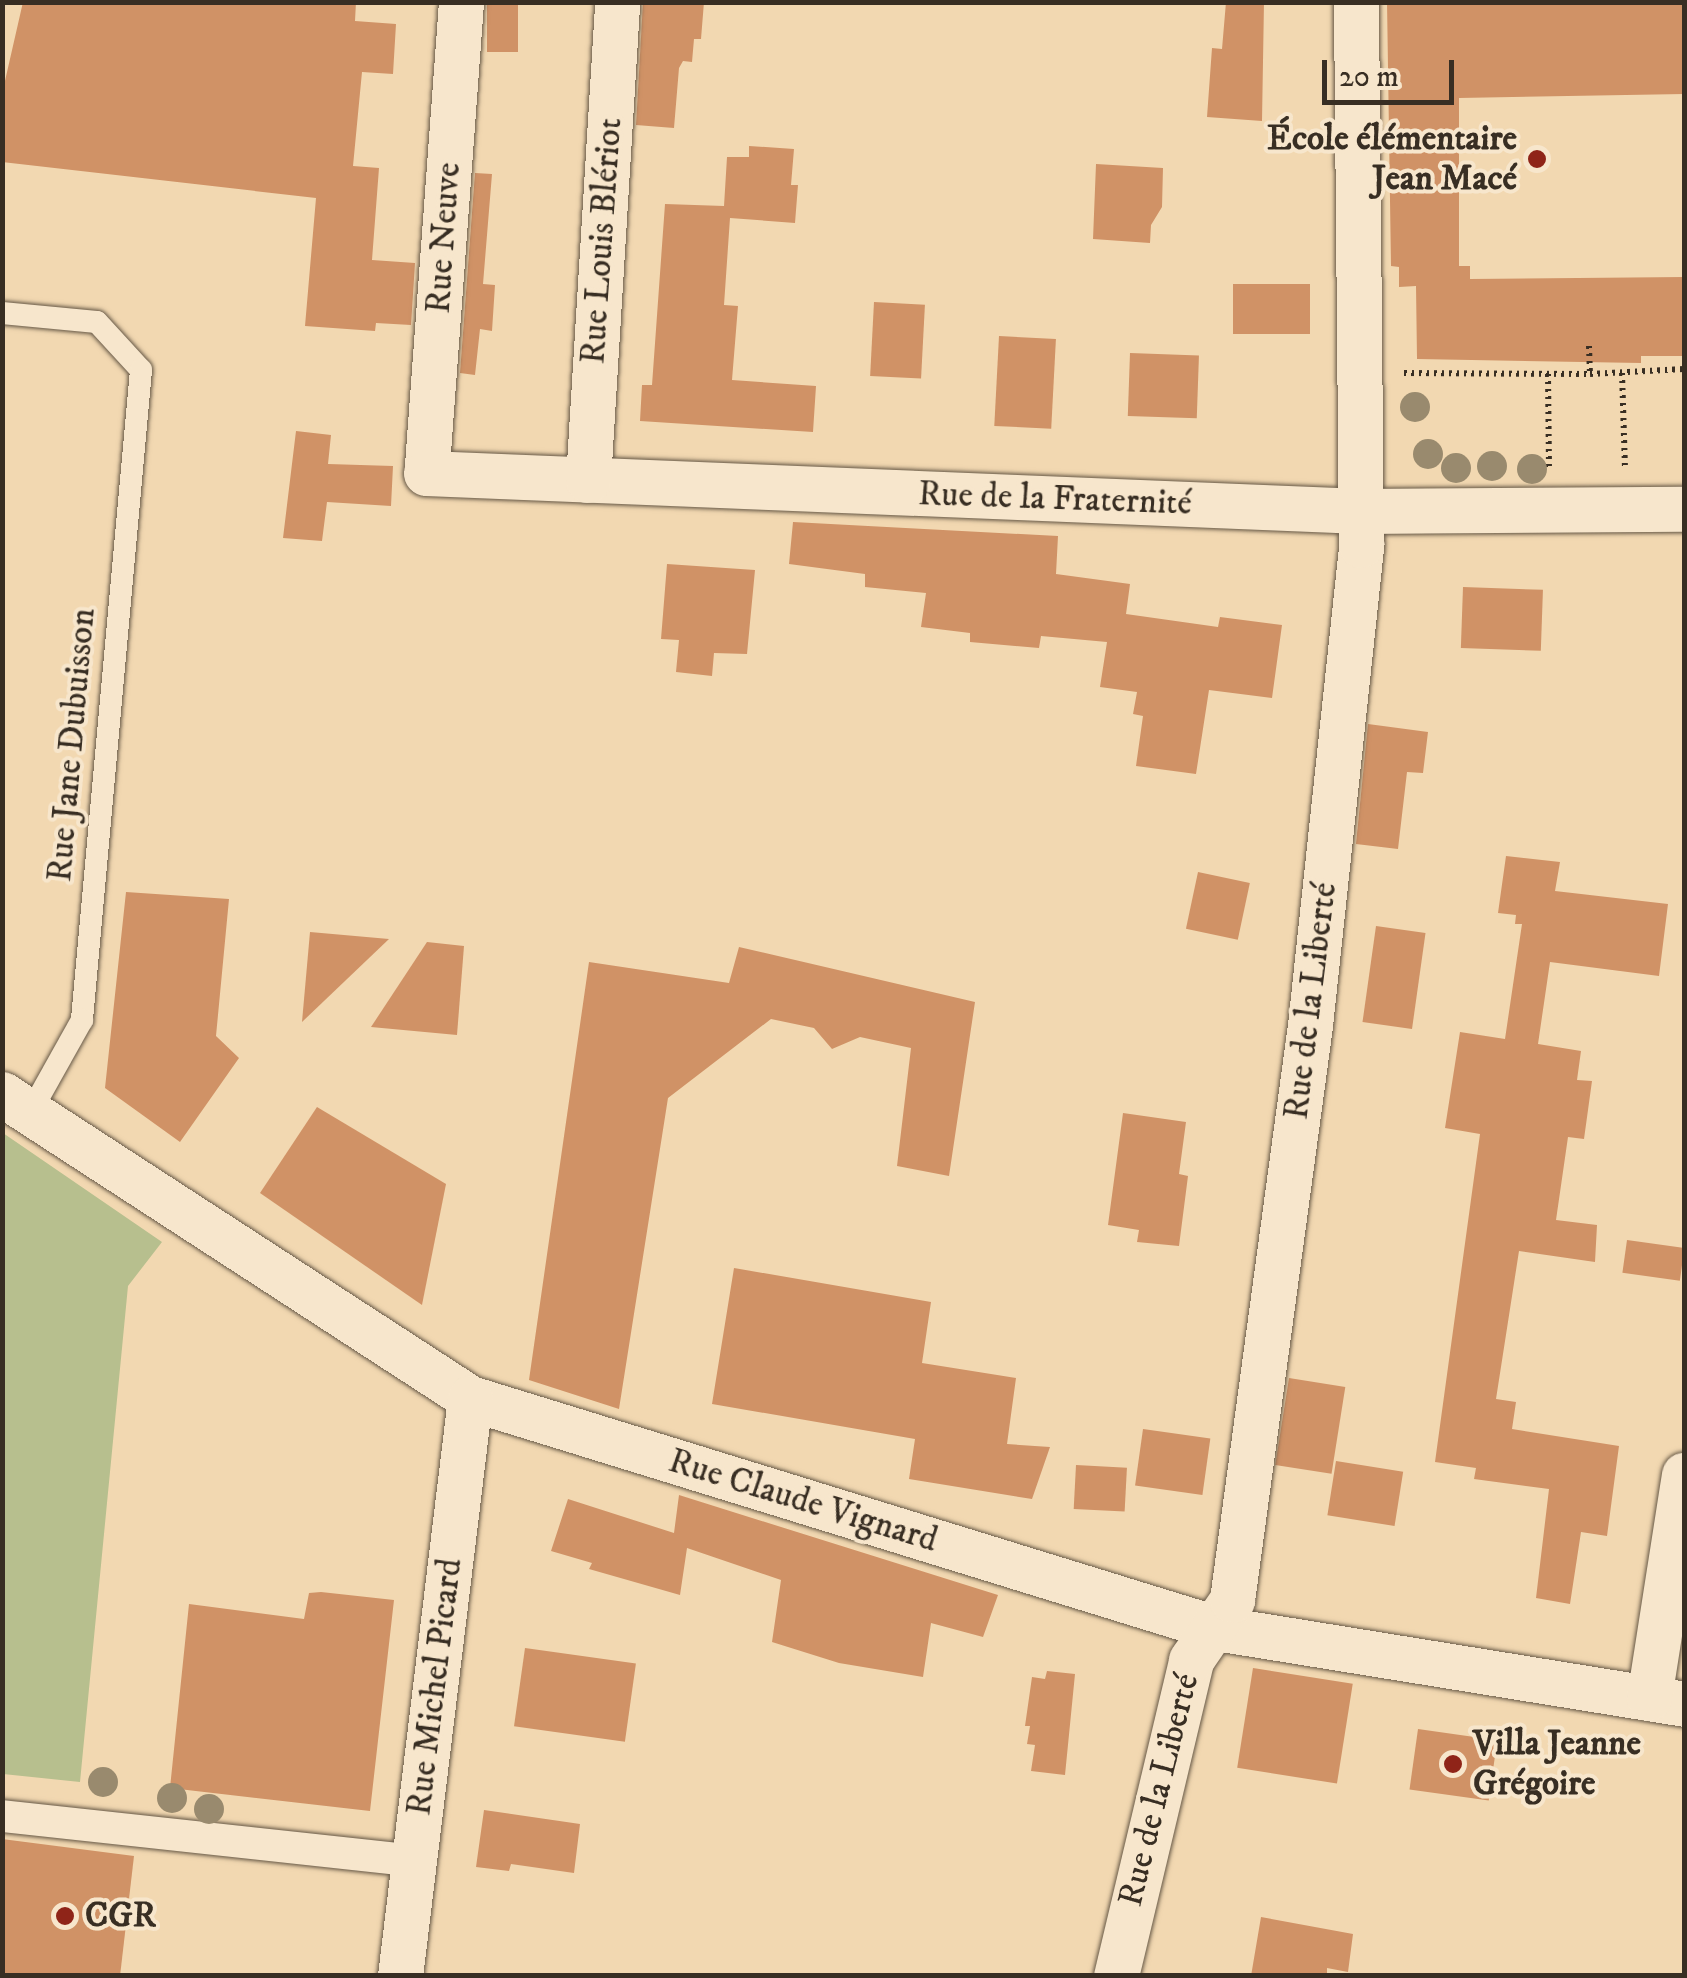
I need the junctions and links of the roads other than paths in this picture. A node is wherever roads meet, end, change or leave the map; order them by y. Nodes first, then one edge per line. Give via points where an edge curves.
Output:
1 (460, 2) edge
2 (617, 2) edge
3 (1356, 2) edge
4 (2, 313) edge
5 (426, 473) joint
6 (588, 480) junction
7 (1684, 509) edge
8 (1361, 511) junction
9 (16, 1104) edge
10 (470, 1398) junction
11 (1684, 1475) edge
12 (1216, 1628) junction
13 (1667, 1701) edge
14 (2, 1816) edge
15 (414, 1861) junction
16 (400, 1976) edge
17 (1116, 1976) edge

1 - 5 street, Rue Neuve
2 - 6 street, Rue Louis Blériot
3 - 8 street, Rue de la Liberté
4 - 9 lane, Rue Jane Dubuisson via 97,322 141,370 82,1020
5 - 6 street, Rue de la Fraternité
6 - 8 street, Rue de la Fraternité
7 - 8 street, Rue de la Fraternité
8 - 12 street, Rue de la Liberté via 1310,1024 1232,1600
9 - 10 street, Rue Claude Vignard
10 - 12 street, Rue Claude Vignard
10 - 15 street, Rue Michel Picard
11 - 13 street
12 - 13 street, Rue Claude Vignard
12 - 17 street, Rue de la Liberté via 1191,1660
14 - 15 street
15 - 16 street, Rue Michel Picard

